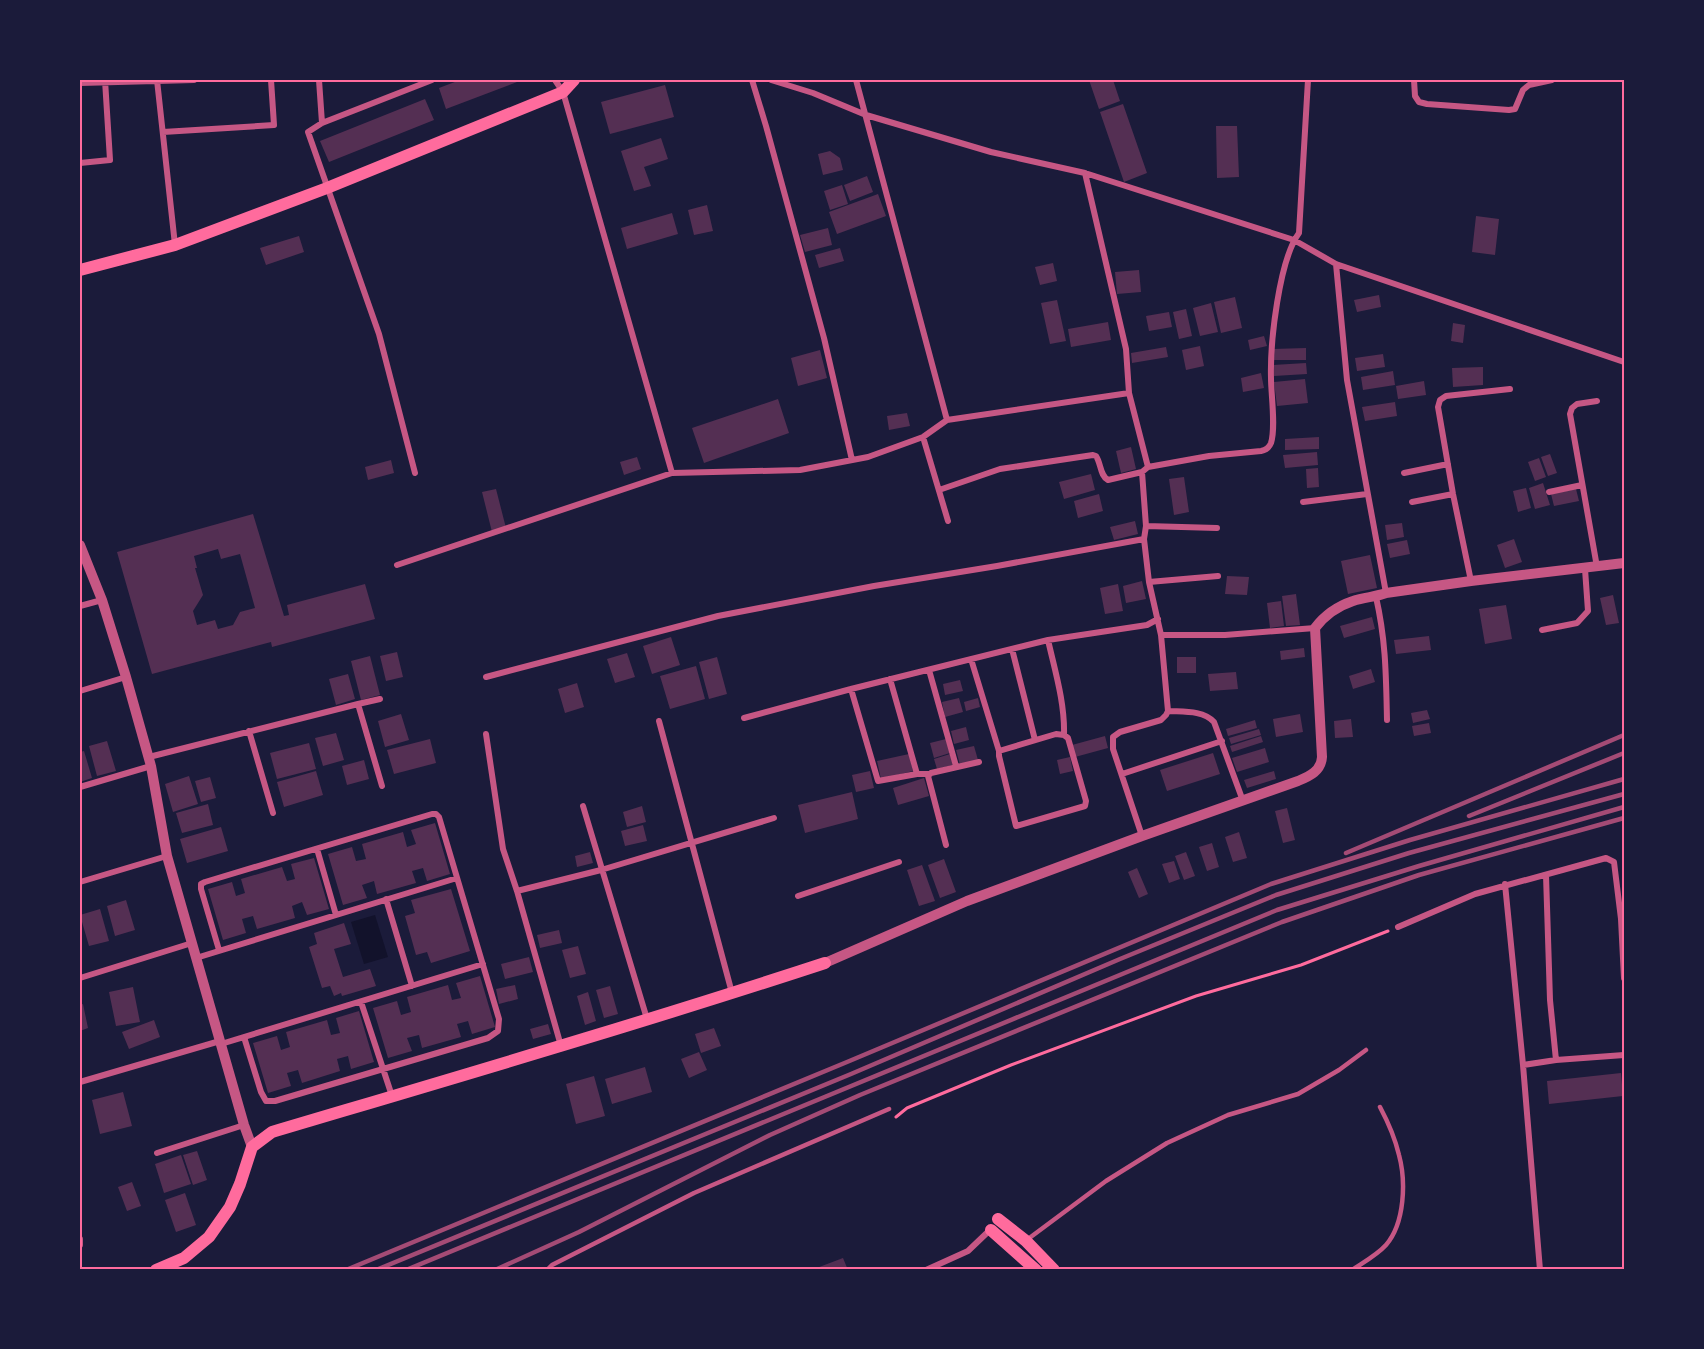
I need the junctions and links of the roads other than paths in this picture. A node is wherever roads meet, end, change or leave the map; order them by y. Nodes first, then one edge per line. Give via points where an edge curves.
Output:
1 (105, 80) edge
2 (158, 80) edge
3 (194, 80) edge
4 (272, 80) edge
5 (319, 80) edge
6 (432, 80) edge
7 (555, 80) edge
8 (574, 80) edge
9 (752, 80) edge
10 (771, 80) edge
11 (856, 80) edge
12 (1308, 80) edge
13 (1414, 80) edge
14 (1552, 80) edge
15 (80, 83) edge
16 (563, 92) junction
17 (866, 115) junction
18 (322, 123) junction
19 (163, 132) junction
20 (80, 163) edge
21 (1085, 173) junction
22 (327, 188) junction
23 (1294, 240) junction
24 (175, 245) junction
25 (1336, 264) junction
26 (80, 270) edge
27 (1624, 362) edge
28 (1510, 389) dead end
29 (1129, 393) junction
30 (1597, 401) dead end
31 (947, 420) junction
32 (923, 437) junction
33 (852, 460) junction
34 (1448, 464) junction
35 (1145, 469) junction
36 (415, 473) dead end
37 (672, 473) junction
38 (1404, 473) dead end
39 (1582, 485) junction
40 (939, 490) junction
41 (1549, 492) dead end
42 (1367, 494) junction
43 (1453, 494) junction
44 (1303, 502) dead end
45 (1412, 502) dead end
46 (948, 521) dead end
47 (1146, 526) junction
48 (1217, 528) dead end
49 (1144, 539) junction
50 (80, 545) edge
51 (1624, 563) edge
52 (397, 565) dead end
53 (1591, 568) junction
54 (1218, 576) dead end
55 (1471, 581) junction
56 (1149, 582) junction
57 (1381, 595) junction
58 (102, 600) junction
59 (80, 606) edge
60 (1158, 619) junction
61 (1315, 628) junction
62 (1542, 630) dead end
63 (1161, 635) junction
64 (1048, 640) junction
65 (1012, 649) junction
66 (971, 659) junction
67 (929, 670) junction
68 (126, 677) junction
69 (486, 677) dead end
70 (891, 679) junction
71 (851, 689) junction
72 (80, 691) edge
73 (380, 699) dead end
74 (358, 704) junction
75 (1168, 711) junction
76 (744, 718) dead end
77 (1387, 720) dead end
78 (659, 721) dead end
79 (249, 731) junction
80 (486, 734) dead end
81 (1064, 735) junction
82 (1035, 740) junction
83 (1222, 741) junction
84 (999, 751) junction
85 (150, 762) junction
86 (979, 762) dead end
87 (956, 766) junction
88 (916, 774) junction
89 (930, 774) junction
90 (1122, 774) junction
91 (382, 786) dead end
92 (80, 788) edge
93 (1243, 801) junction
94 (583, 806) dead end
95 (273, 813) dead end
96 (774, 818) dead end
97 (1143, 836) junction
98 (692, 842) junction
99 (946, 845) dead end
100 (317, 849) junction
101 (167, 856) junction
102 (899, 862) dead end
103 (601, 870) junction
104 (1546, 874) junction
105 (457, 878) junction
106 (80, 882) edge
107 (1505, 884) junction
108 (517, 891) junction
109 (798, 896) dead end
110 (386, 899) junction
111 (336, 915) junction
112 (1398, 927) road end
113 (192, 943) junction
114 (219, 950) junction
115 (196, 958) junction
116 (825, 963) joint
117 (483, 964) junction
118 (80, 978) edge
119 (1624, 978) edge
120 (412, 986) junction
121 (732, 993) junction
122 (361, 1002) junction
123 (647, 1020) junction
124 (244, 1037) junction
125 (221, 1043) junction
126 (561, 1046) junction
127 (1366, 1050) dead end
128 (1624, 1055) edge
129 (1556, 1060) junction
130 (1523, 1065) junction
131 (383, 1069) junction
132 (80, 1082) edge
133 (392, 1096) junction
134 (1380, 1107) dead end
135 (889, 1109) dead end
136 (244, 1125) junction
137 (252, 1147) junction
138 (157, 1153) dead end
139 (998, 1219) joint
140 (991, 1230) junction
141 (80, 1239) edge
142 (1026, 1241) junction
143 (80, 1245) edge
144 (156, 1269) edge
145 (547, 1269) edge
146 (926, 1269) edge
147 (1036, 1269) edge
148 (1054, 1269) edge
149 (1352, 1269) edge
150 (1540, 1269) edge

1 - 2 street
1 - 15 street
1 - 20 street via 110,160
2 - 3 street
2 - 19 street
4 - 19 street via 274,125
5 - 18 street
6 - 18 street
7 - 16 street
8 - 16 main road
9 - 33 street via 824,338
10 - 17 street
11 - 17 street
12 - 23 street via 1299,233
13 - 14 street via 1419,102 1509,110 1515,109 1529,85
16 - 22 main road
16 - 37 street
17 - 21 street via 990,152
17 - 31 street
18 - 22 street via 308,132
19 - 24 street
21 - 23 street
21 - 29 street via 1126,350
22 - 24 main road
22 - 36 street via 378,334
23 - 25 street
23 - 35 street via 1279,290 1270,363 1272,432 1267,450
24 - 26 main road
25 - 27 street
25 - 42 street via 1347,380
28 - 34 street via 1446,396 1440,400
29 - 31 street
29 - 35 street
30 - 39 street via 1577,404 1570,414
31 - 32 street
32 - 33 street
32 - 40 street
33 - 37 street via 800,470
34 - 38 street
34 - 43 street
35 - 40 street via 1108,480 1093,455 1000,469
35 - 47 street
37 - 52 street
39 - 41 street
39 - 53 street
40 - 46 street
42 - 44 street
42 - 57 street
43 - 45 street
43 - 55 street
47 - 48 street
47 - 49 street
49 - 56 street
49 - 69 street via 718,616
50 - 58 street
51 - 53 street
53 - 55 street
53 - 62 street via 1588,610 1577,623
54 - 56 street
55 - 57 street
56 - 60 street
57 - 61 street via 1344,605
57 - 77 street
58 - 59 street
58 - 68 street
60 - 63 street
60 - 64 street via 1147,625
61 - 63 street
61 - 93 street via 1321,765 1298,782
63 - 75 street
64 - 65 street
64 - 81 street via 1060,690
65 - 66 street
65 - 82 street
66 - 67 street
66 - 84 street
67 - 70 street
67 - 87 street
68 - 72 street
68 - 85 street
70 - 71 street
70 - 88 street
71 - 76 street
71 - 88 street via 878,780
73 - 74 street
74 - 79 street
74 - 91 street
75 - 83 street via 1208,716
75 - 90 street via 1161,720 1113,737
78 - 98 street
79 - 85 street
79 - 95 street
80 - 108 street via 503,849
81 - 82 street
81 - 84 street via 1086,806 1016,826
82 - 84 street
83 - 90 street
83 - 93 street
85 - 92 street
85 - 101 street
86 - 87 street
87 - 89 street
88 - 89 street
89 - 99 street
90 - 97 street
93 - 97 street
94 - 103 street
96 - 98 street
97 - 116 street via 967,902
98 - 103 street
98 - 121 street
100 - 105 street via 436,814
100 - 111 street
100 - 114 street via 201,885
101 - 106 street
101 - 113 street
102 - 109 street
103 - 108 street
103 - 123 street
104 - 107 street
104 - 119 street via 1606,858 1614,862
104 - 129 street
105 - 110 street
105 - 117 street
107 - 112 street
107 - 130 street
108 - 126 street
110 - 111 street
110 - 120 street
111 - 114 street
113 - 115 street
113 - 118 street
114 - 115 street
115 - 125 street
116 - 121 main road
117 - 120 street
117 - 131 street via 499,1020 498,1031 488,1038
120 - 122 street
121 - 123 main road
122 - 124 street
122 - 131 street
123 - 126 main road
124 - 125 street
124 - 131 street via 266,1101
125 - 132 street
125 - 136 street
126 - 133 main road
127 - 142 lane via 1298,1094 1228,1115 1167,1143 1106,1181
128 - 129 street
129 - 130 street
130 - 150 street
131 - 133 street
133 - 137 main road via 272,1132
134 - 149 lane via 1400,1155 1402,1207 1388,1243
135 - 145 lane via 694,1193
136 - 137 street
136 - 138 street
137 - 144 main road via 230,1207 209,1237 184,1258
139 - 140 street
139 - 142 main road
140 - 146 street via 968,1251
140 - 147 main road
141 - 143 street
142 - 148 main road

